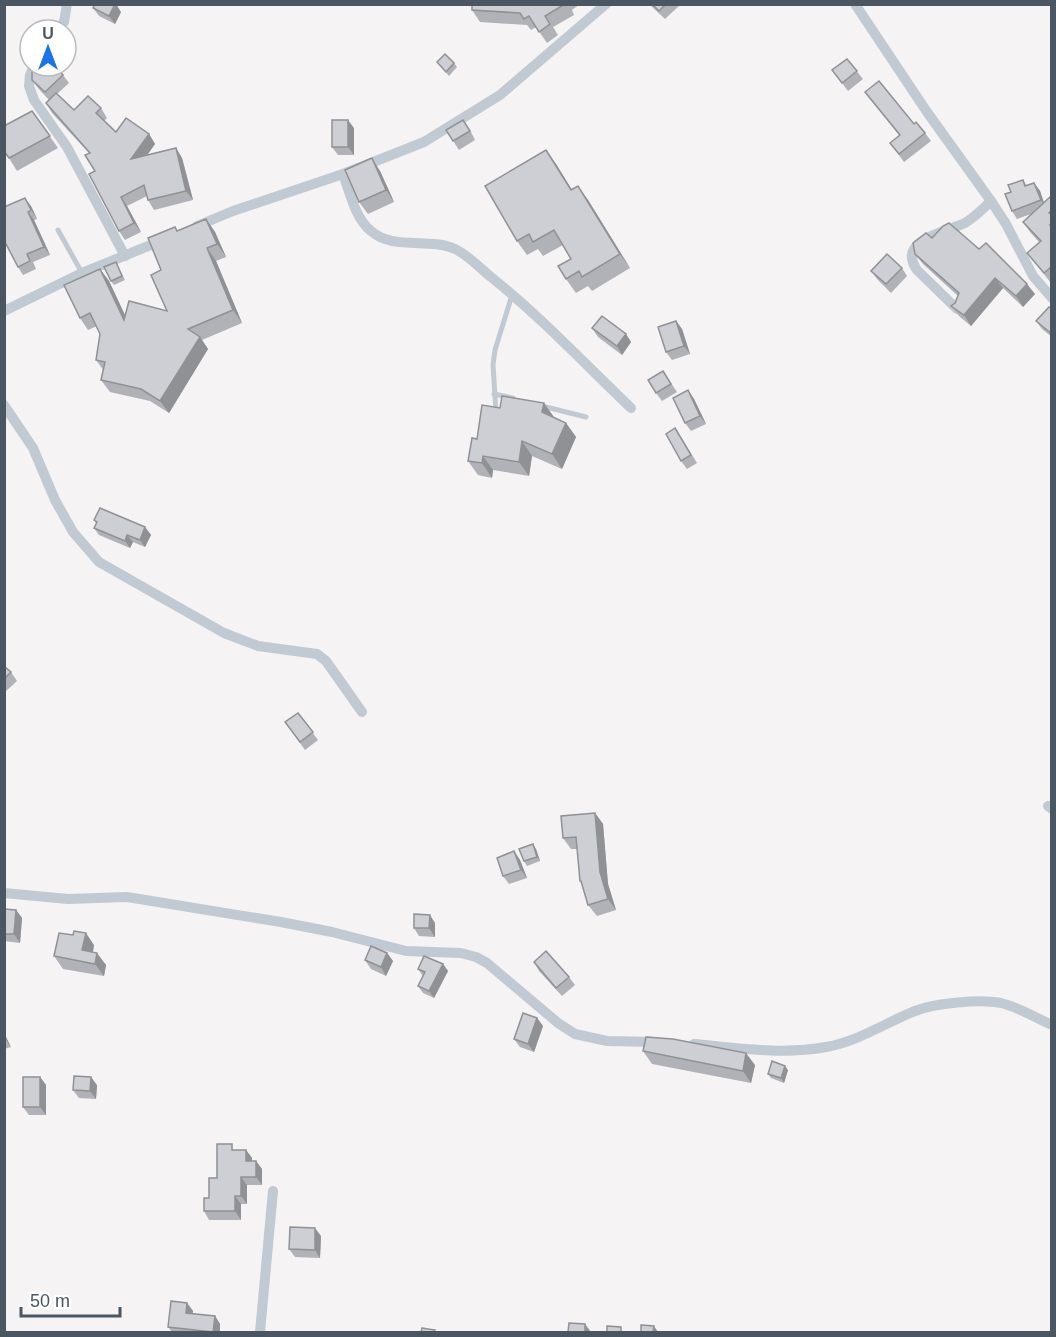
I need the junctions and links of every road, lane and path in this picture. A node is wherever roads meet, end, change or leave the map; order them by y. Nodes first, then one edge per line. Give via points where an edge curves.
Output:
1 (606, 4) edge
2 (855, 4) edge
3 (30, 78) edge
4 (343, 174) junction
5 (991, 201) junction
6 (190, 229) edge
7 (58, 230) dead end
8 (168, 238) edge
9 (125, 256) junction
10 (82, 273) junction
11 (512, 294) junction
12 (1052, 298) edge
13 (957, 309) edge
14 (4, 311) edge
15 (494, 394) junction
16 (517, 399) edge
17 (4, 405) edge
18 (540, 405) edge
19 (632, 408) dead end
20 (496, 414) edge
21 (586, 417) dead end
22 (362, 712) dead end
23 (4, 893) edge
24 (1052, 1025) edge
25 (273, 1191) dead end
26 (260, 1332) edge

1 - 4 street via 500,95 424,142
2 - 5 street
3 - 9 street via 34,100 67,147
4 - 6 street
4 - 11 street via 358,214 373,234 385,240 454,248
5 - 12 street via 1034,276
5 - 13 street via 965,223 924,239 911,255 917,270
7 - 10 lane
8 - 9 street
9 - 10 street
10 - 14 street
11 - 15 lane via 495,350
11 - 19 street
15 - 16 lane
15 - 20 lane
17 - 22 street via 33,448 73,532 99,562 224,633 258,646 317,654
18 - 21 lane
23 - 24 street via 68,899 127,897 281,922 406,951 461,953 487,963 575,1034 607,1041 792,1051 854,1041 930,1006 948,1004 1002,1003
25 - 26 street

